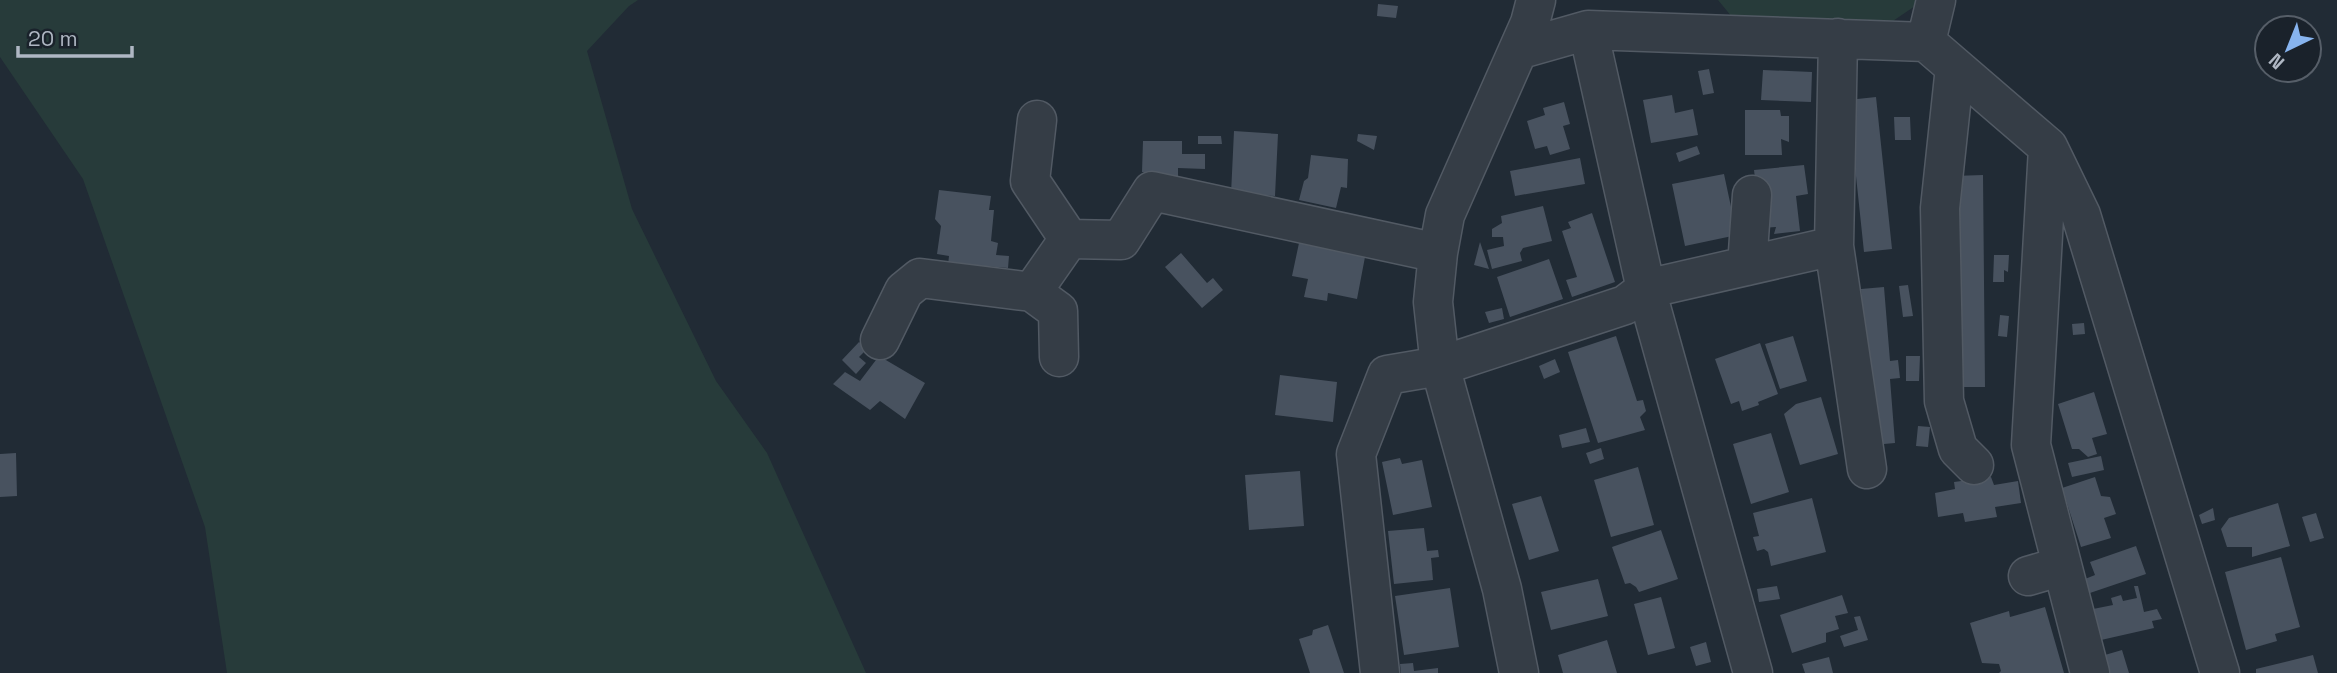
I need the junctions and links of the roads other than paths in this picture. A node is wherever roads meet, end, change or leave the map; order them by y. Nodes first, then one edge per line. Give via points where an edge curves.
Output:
1 (1536, 0) edge
2 (1936, 0) edge
3 (1588, 30) junction
4 (1838, 38) junction
5 (1926, 42) junction
6 (1518, 50) junction
7 (1955, 66) junction
8 (1037, 120) dead end
9 (2048, 147) junction
10 (1752, 195) dead end
11 (1069, 239) junction
12 (1834, 246) junction
13 (1438, 253) junction
14 (1747, 265) junction
15 (1646, 289) junction
16 (1032, 292) junction
17 (880, 340) dead end
18 (1059, 357) dead end
19 (1440, 366) junction
20 (1974, 466) dead end
21 (1867, 469) dead end
22 (1380, 673) edge
23 (1519, 673) edge
24 (1753, 673) edge
25 (2090, 673) edge
26 (2220, 673) edge

1 - 6 street
2 - 5 street
3 - 4 street
3 - 6 street
3 - 15 street
4 - 5 street
4 - 12 street
5 - 7 street
6 - 13 street via 1445,215
7 - 9 street
7 - 20 street via 1940,208 1944,401 1958,449
8 - 11 street via 1030,181
9 - 25 street via 2031,446 2045,571
9 - 26 street via 2081,215
10 - 14 street
11 - 13 street via 1121,240 1152,191
11 - 16 street
12 - 14 street
12 - 21 street
13 - 19 street via 1433,302
14 - 15 street
15 - 19 street via 1625,305
15 - 24 street
16 - 17 street via 920,278 904,291
16 - 18 street via 1058,311
19 - 22 street via 1387,375 1356,454
19 - 23 street via 1502,589

